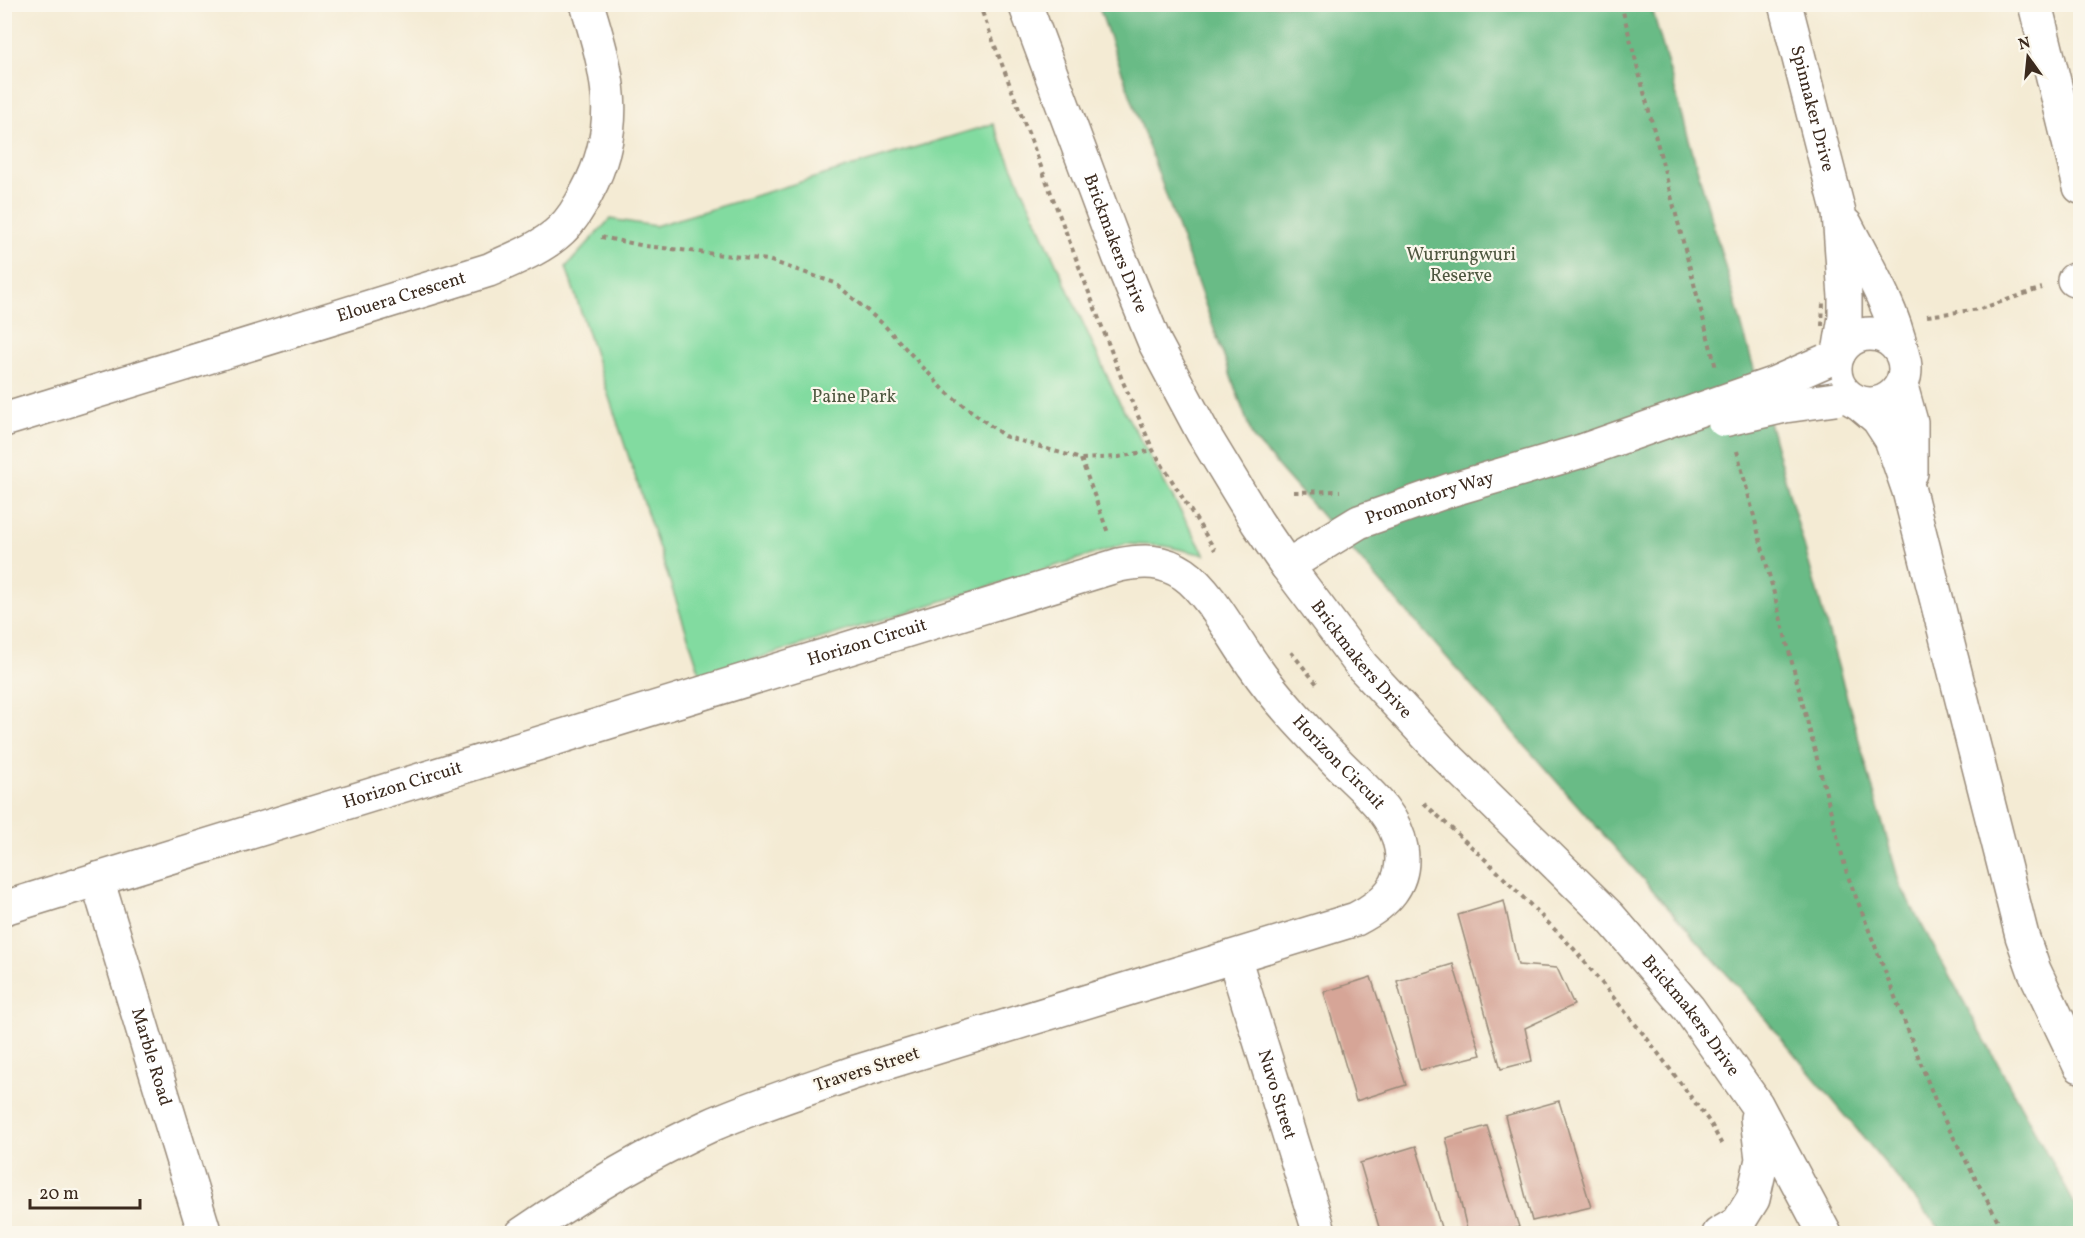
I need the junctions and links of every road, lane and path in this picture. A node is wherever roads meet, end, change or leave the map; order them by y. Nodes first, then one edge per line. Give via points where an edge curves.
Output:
1 (586, 4) edge
2 (1025, 4) edge
3 (1621, 4) edge
4 (1785, 4) edge
5 (2035, 4) edge
6 (2080, 187) edge
7 (1839, 213) junction
8 (562, 230) junction
9 (2077, 279) edge
10 (1917, 317) dead end
11 (1902, 352) junction
12 (1834, 356) junction
13 (1717, 374) dead end
14 (1901, 386) junction
15 (1848, 400) junction
16 (4, 420) edge
17 (1736, 446) dead end
18 (1153, 450) dead end
19 (1582, 451) junction
20 (1081, 459) junction
21 (1909, 491) junction
22 (1119, 565) junction
23 (1287, 566) junction
24 (97, 879) junction
25 (4, 908) edge
26 (1234, 957) junction
27 (2080, 1066) edge
28 (1756, 1104) junction
29 (205, 1233) edge
30 (522, 1233) edge
31 (1320, 1233) edge
32 (1719, 1233) edge
33 (1825, 1233) edge
34 (2005, 1233) edge

1 - 8 street, Elouera Crescent via 602,53 609,98 608,136 599,170
2 - 23 street, Brickmakers Drive via 1155,343 1209,443
3 - 13 path
4 - 7 street, Spinnaker Drive
5 - 6 street
7 - 11 street, Spinnaker Drive via 1887,306
7 - 12 street, Spinnaker Drive via 1834,300 1845,317
8 - 16 street, Elouera Crescent via 532,250 489,270
8 - 20 path via 645,246 768,260 835,282 883,324 946,392 1005,436
9 - 10 path via 1980,309
11 - 12 street via 1895,343 1875,333 1853,338
11 - 14 street via 1906,375
12 - 15 street via 1836,378
12 - 19 street, Promontory Way, bridge via 1775,383
14 - 15 street via 1884,402 1872,405
14 - 21 street via 1911,422 1913,462
15 - 19 street, Promontory Way, bridge via 1785,406
15 - 21 street via 1878,418 1891,438
17 - 34 path via 1847,874 1939,1110
18 - 20 path
19 - 23 street, Promontory Way via 1359,522
20 - 22 path
21 - 27 street via 2022,936
22 - 24 street, Horizon Circuit
22 - 26 street, Horizon Circuit via 1154,561 1188,576 1254,667 1378,804 1397,833 1401,864 1396,885 1386,900 1356,919
23 - 28 street, Brickmakers Drive via 1362,666 1444,754 1609,916 1689,1009
24 - 25 street, Horizon Circuit
24 - 29 street, Marble Road
26 - 30 street, Travers Street via 856,1072 777,1100 710,1126 646,1158 580,1194
26 - 31 street, Nuvo Street
28 - 32 street via 1761,1159 1753,1199 1737,1223
28 - 33 street, Brickmakers Drive

